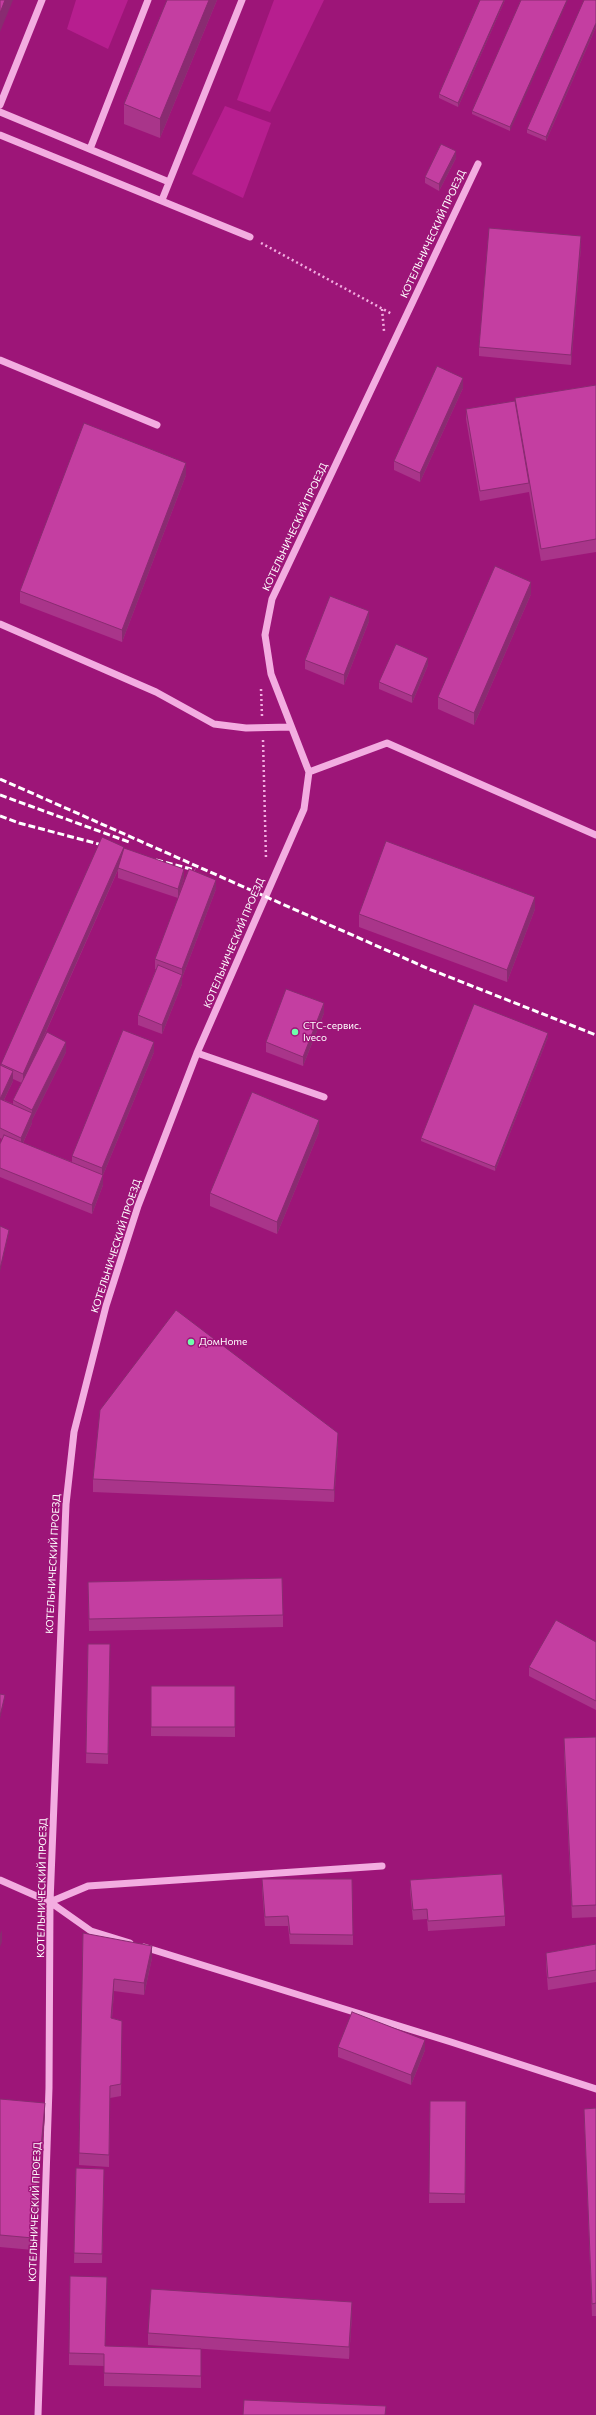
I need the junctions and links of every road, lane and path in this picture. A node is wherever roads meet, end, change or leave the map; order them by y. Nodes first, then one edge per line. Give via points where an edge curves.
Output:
1 (42, 0) edge
2 (148, 0) edge
3 (242, 0) edge
4 (0, 105) edge
5 (0, 112) edge
6 (0, 135) edge
7 (90, 149) junction
8 (478, 164) dead end
9 (170, 182) junction
10 (162, 200) junction
11 (250, 237) joint
12 (382, 308) junction
13 (403, 320) junction
14 (384, 338) dead end
15 (0, 360) edge
16 (157, 424) dead end
17 (0, 624) edge
18 (261, 684) dead end
19 (290, 727) junction
20 (263, 729) junction
21 (309, 772) junction
22 (596, 835) edge
23 (266, 866) dead end
24 (197, 1053) junction
25 (324, 1097) dead end
26 (382, 1866) dead end
27 (0, 1880) edge
28 (50, 1902) junction
29 (596, 2089) edge
30 (38, 2415) edge

1 - 4 street
2 - 7 street
3 - 9 street
5 - 7 street
6 - 10 street
7 - 9 street
8 - 13 street, КОТЕЛЬНИЧЕСКИЙ ПРОЕЗД
9 - 10 street
10 - 11 street
11 - 12 path
12 - 13 path
12 - 14 path
13 - 19 street, КОТЕЛЬНИЧЕСКИЙ ПРОЕЗД via 272,599 265,635 271,674
15 - 16 street
17 - 20 street via 156,692 214,724
18 - 20 path
19 - 20 street
19 - 21 street, КОТЕЛЬНИЧЕСКИЙ ПРОЕЗД
20 - 23 path
21 - 22 street via 387,743
21 - 24 street, КОТЕЛЬНИЧЕСКИЙ ПРОЕЗД via 304,810
24 - 25 street
24 - 28 street, КОТЕЛЬНИЧЕСКИЙ ПРОЕЗД via 138,1206 106,1306 74,1432 66,1504
26 - 28 street via 88,1886
27 - 28 street
28 - 29 street via 91,1931
28 - 30 street, КОТЕЛЬНИЧЕСКИЙ ПРОЕЗД via 49,2088

